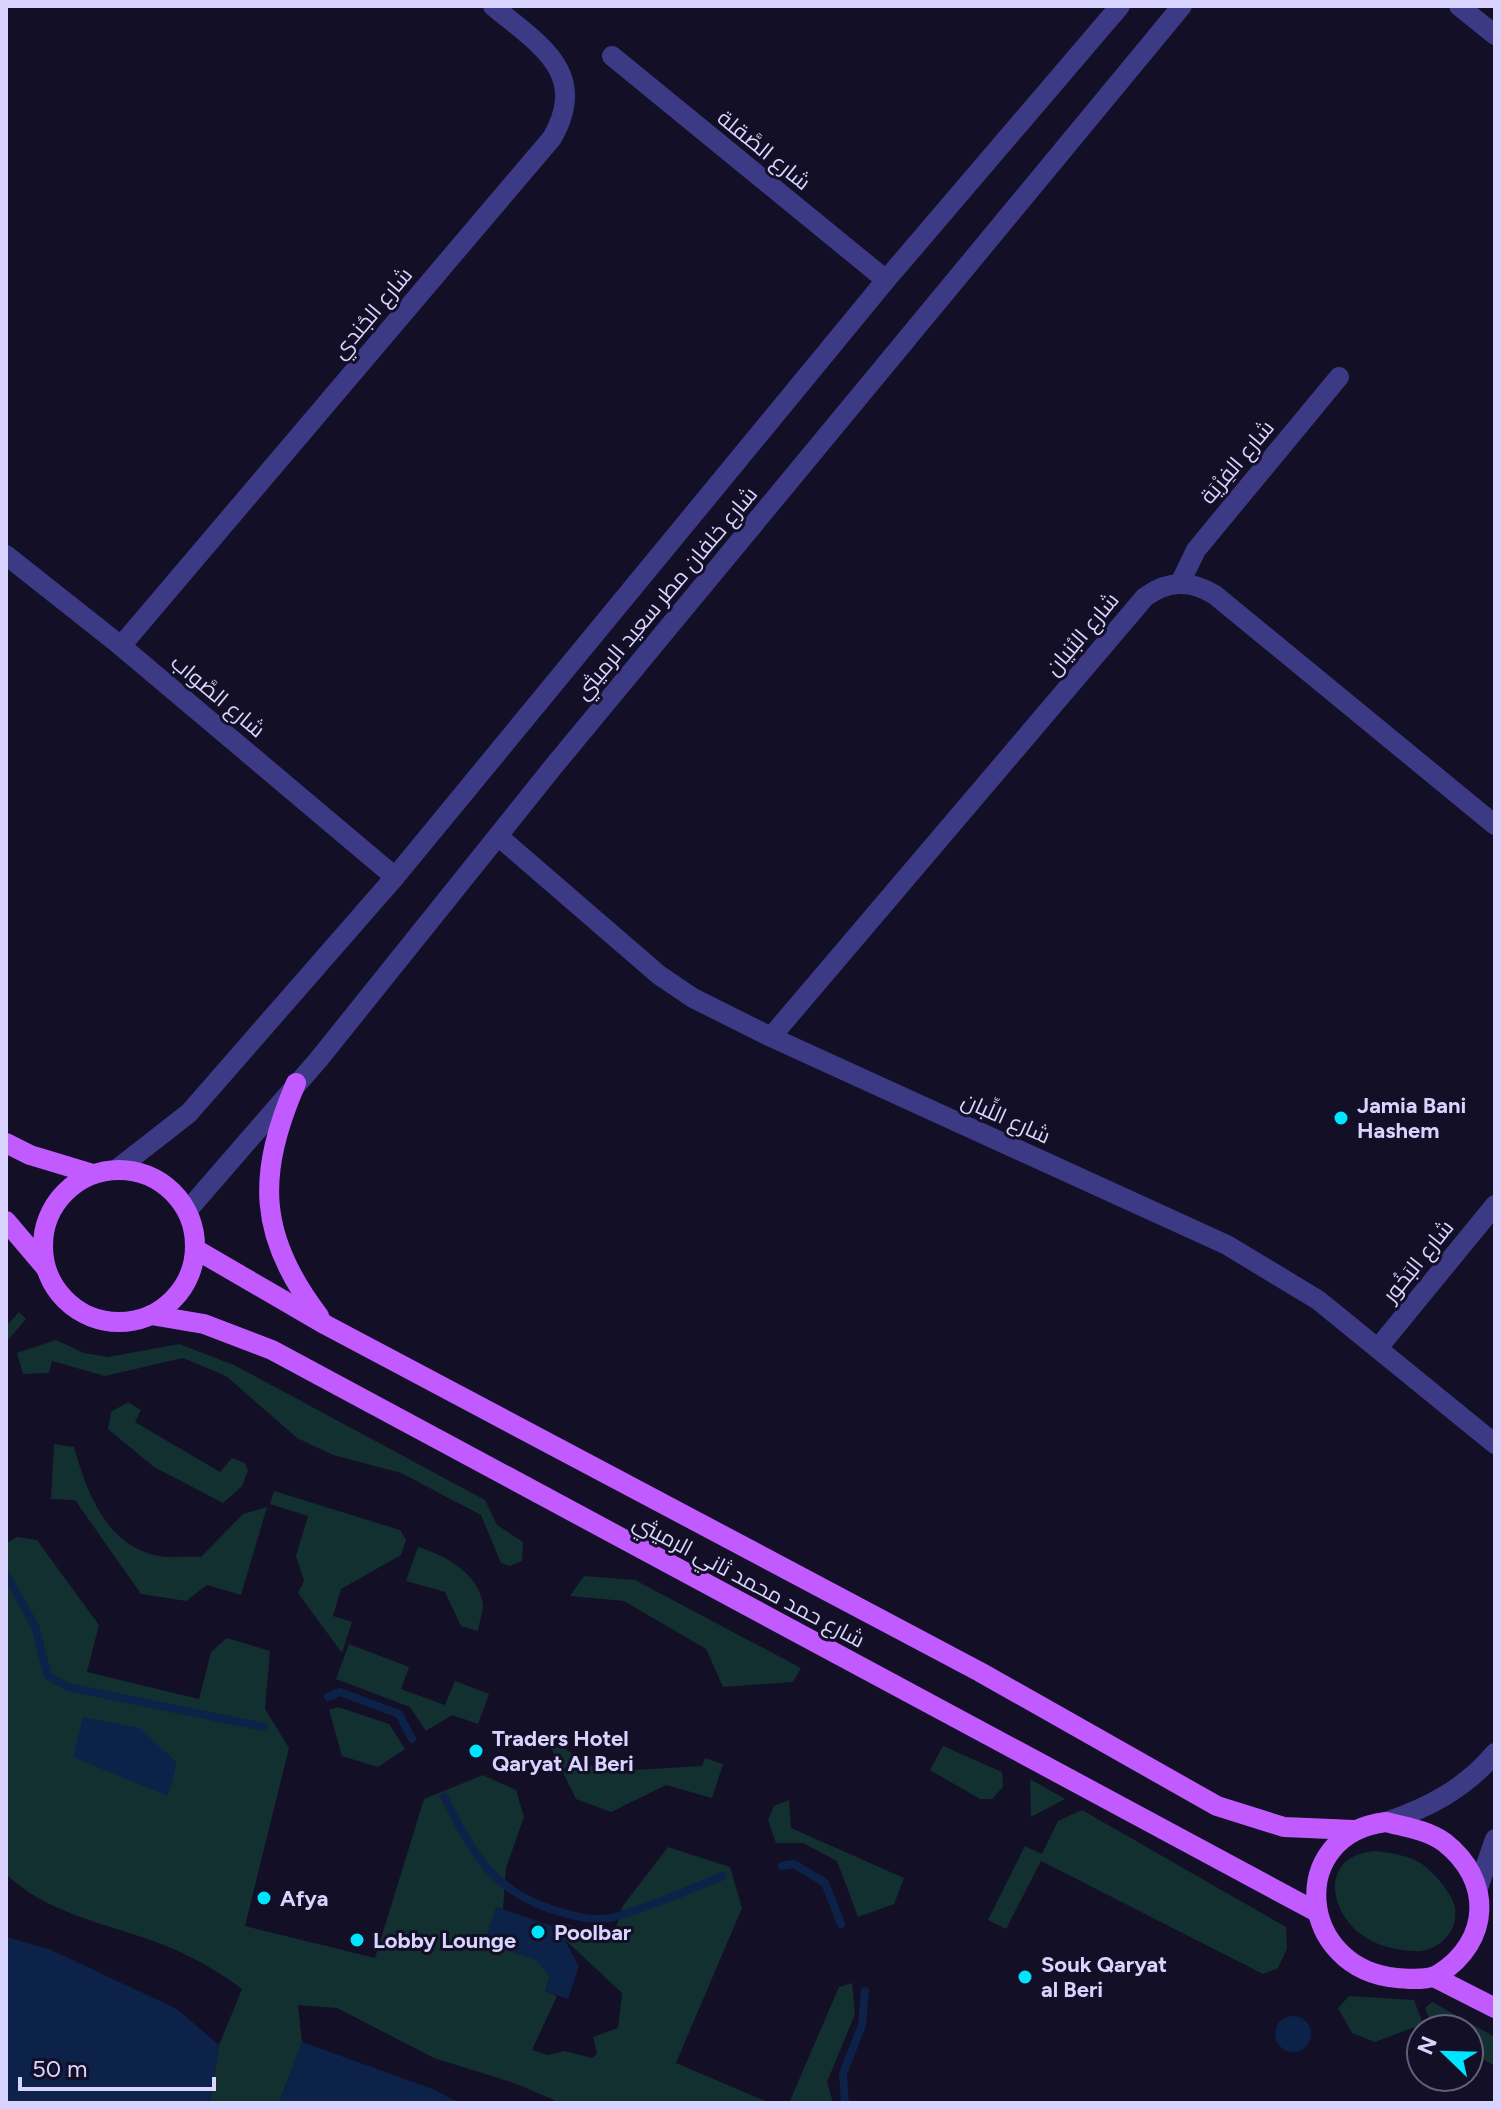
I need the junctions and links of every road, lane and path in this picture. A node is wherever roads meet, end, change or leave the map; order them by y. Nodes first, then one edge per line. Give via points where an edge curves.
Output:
1 (493, 6) edge
2 (1120, 6) edge
3 (1182, 6) edge
4 (1459, 6) edge
5 (1495, 35) edge
6 (612, 56) dead end
7 (886, 280) junction
8 (1339, 377) dead end
9 (6, 555) edge
10 (1180, 583) junction
11 (121, 646) junction
12 (1495, 825) edge
13 (498, 836) junction
14 (395, 877) junction
15 (771, 1037) junction
16 (296, 1083) junction
17 (6, 1143) edge
18 (116, 1170) junction
19 (93, 1174) junction
20 (1495, 1205) edge
21 (187, 1211) junction
22 (6, 1221) edge
23 (195, 1249) junction
24 (46, 1268) junction
25 (151, 1315) junction
26 (326, 1325) junction
27 (1378, 1348) junction
28 (1495, 1444) edge
29 (1495, 1753) edge
30 (1386, 1822) junction
31 (1354, 1830) junction
32 (1495, 1839) edge
33 (1480, 1893) junction
34 (1315, 1911) junction
35 (1495, 1928) edge
36 (1434, 1977) junction
37 (1495, 2008) edge

1 - 11 street, شارع الجُندي via 550,53 558,66 564,80 564,110 552,138
2 - 7 street, شارع خلفان مطر سعيد الرميثي
3 - 13 street, شارع خلفان مطر سعيد الرميثي
4 - 5 street
6 - 7 street, شارع الصَّقلة
7 - 14 street, شارع خلفان مطر سعيد الرميثي
8 - 10 street, شارع الفِرْيَة via 1196,550
9 - 11 street, شارع الصَّواب
10 - 12 street via 1215,595
10 - 15 street, شارع البُنيان via 1145,597
11 - 14 street, شارع الصَّواب
13 - 15 street, شارع اللِّبان via 659,975
13 - 16 street, شارع خلفان مطر سعيد الرميثي
14 - 18 street, شارع خلفان مطر سعيد الرميثي via 189,1113
15 - 27 street, شارع اللِّبان via 1227,1245 1294,1283
16 - 21 street, شارع خلفان مطر سعيد الرميثي
16 - 26 main road via 275,1132 268,1184 274,1236 294,1284
17 - 19 main road
18 - 19 main road
18 - 21 main road via 158,1180
19 - 24 main road via 56,1202 45,1234
20 - 27 street, شارع البَخُور
21 - 23 main road
22 - 24 main road
23 - 25 main road via 182,1288
23 - 26 main road, شارع حمد محمد ثاني الرميثي
24 - 25 main road via 69,1304 88,1316 130,1322
25 - 34 main road, شارع حمد محمد ثاني الرميثي via 204,1324 272,1350
26 - 31 main road, شارع حمد محمد ثاني الرميثي via 980,1672 1217,1806 1284,1827
27 - 28 street, شارع اللِّبان
29 - 30 street via 1439,1800
30 - 31 main road
30 - 33 main road via 1442,1841 1458,1855
31 - 34 main road via 1324,1863
32 - 33 street
33 - 35 main road
33 - 36 main road via 1477,1927 1467,1948
34 - 36 main road via 1323,1932 1361,1967 1388,1977
36 - 37 main road

